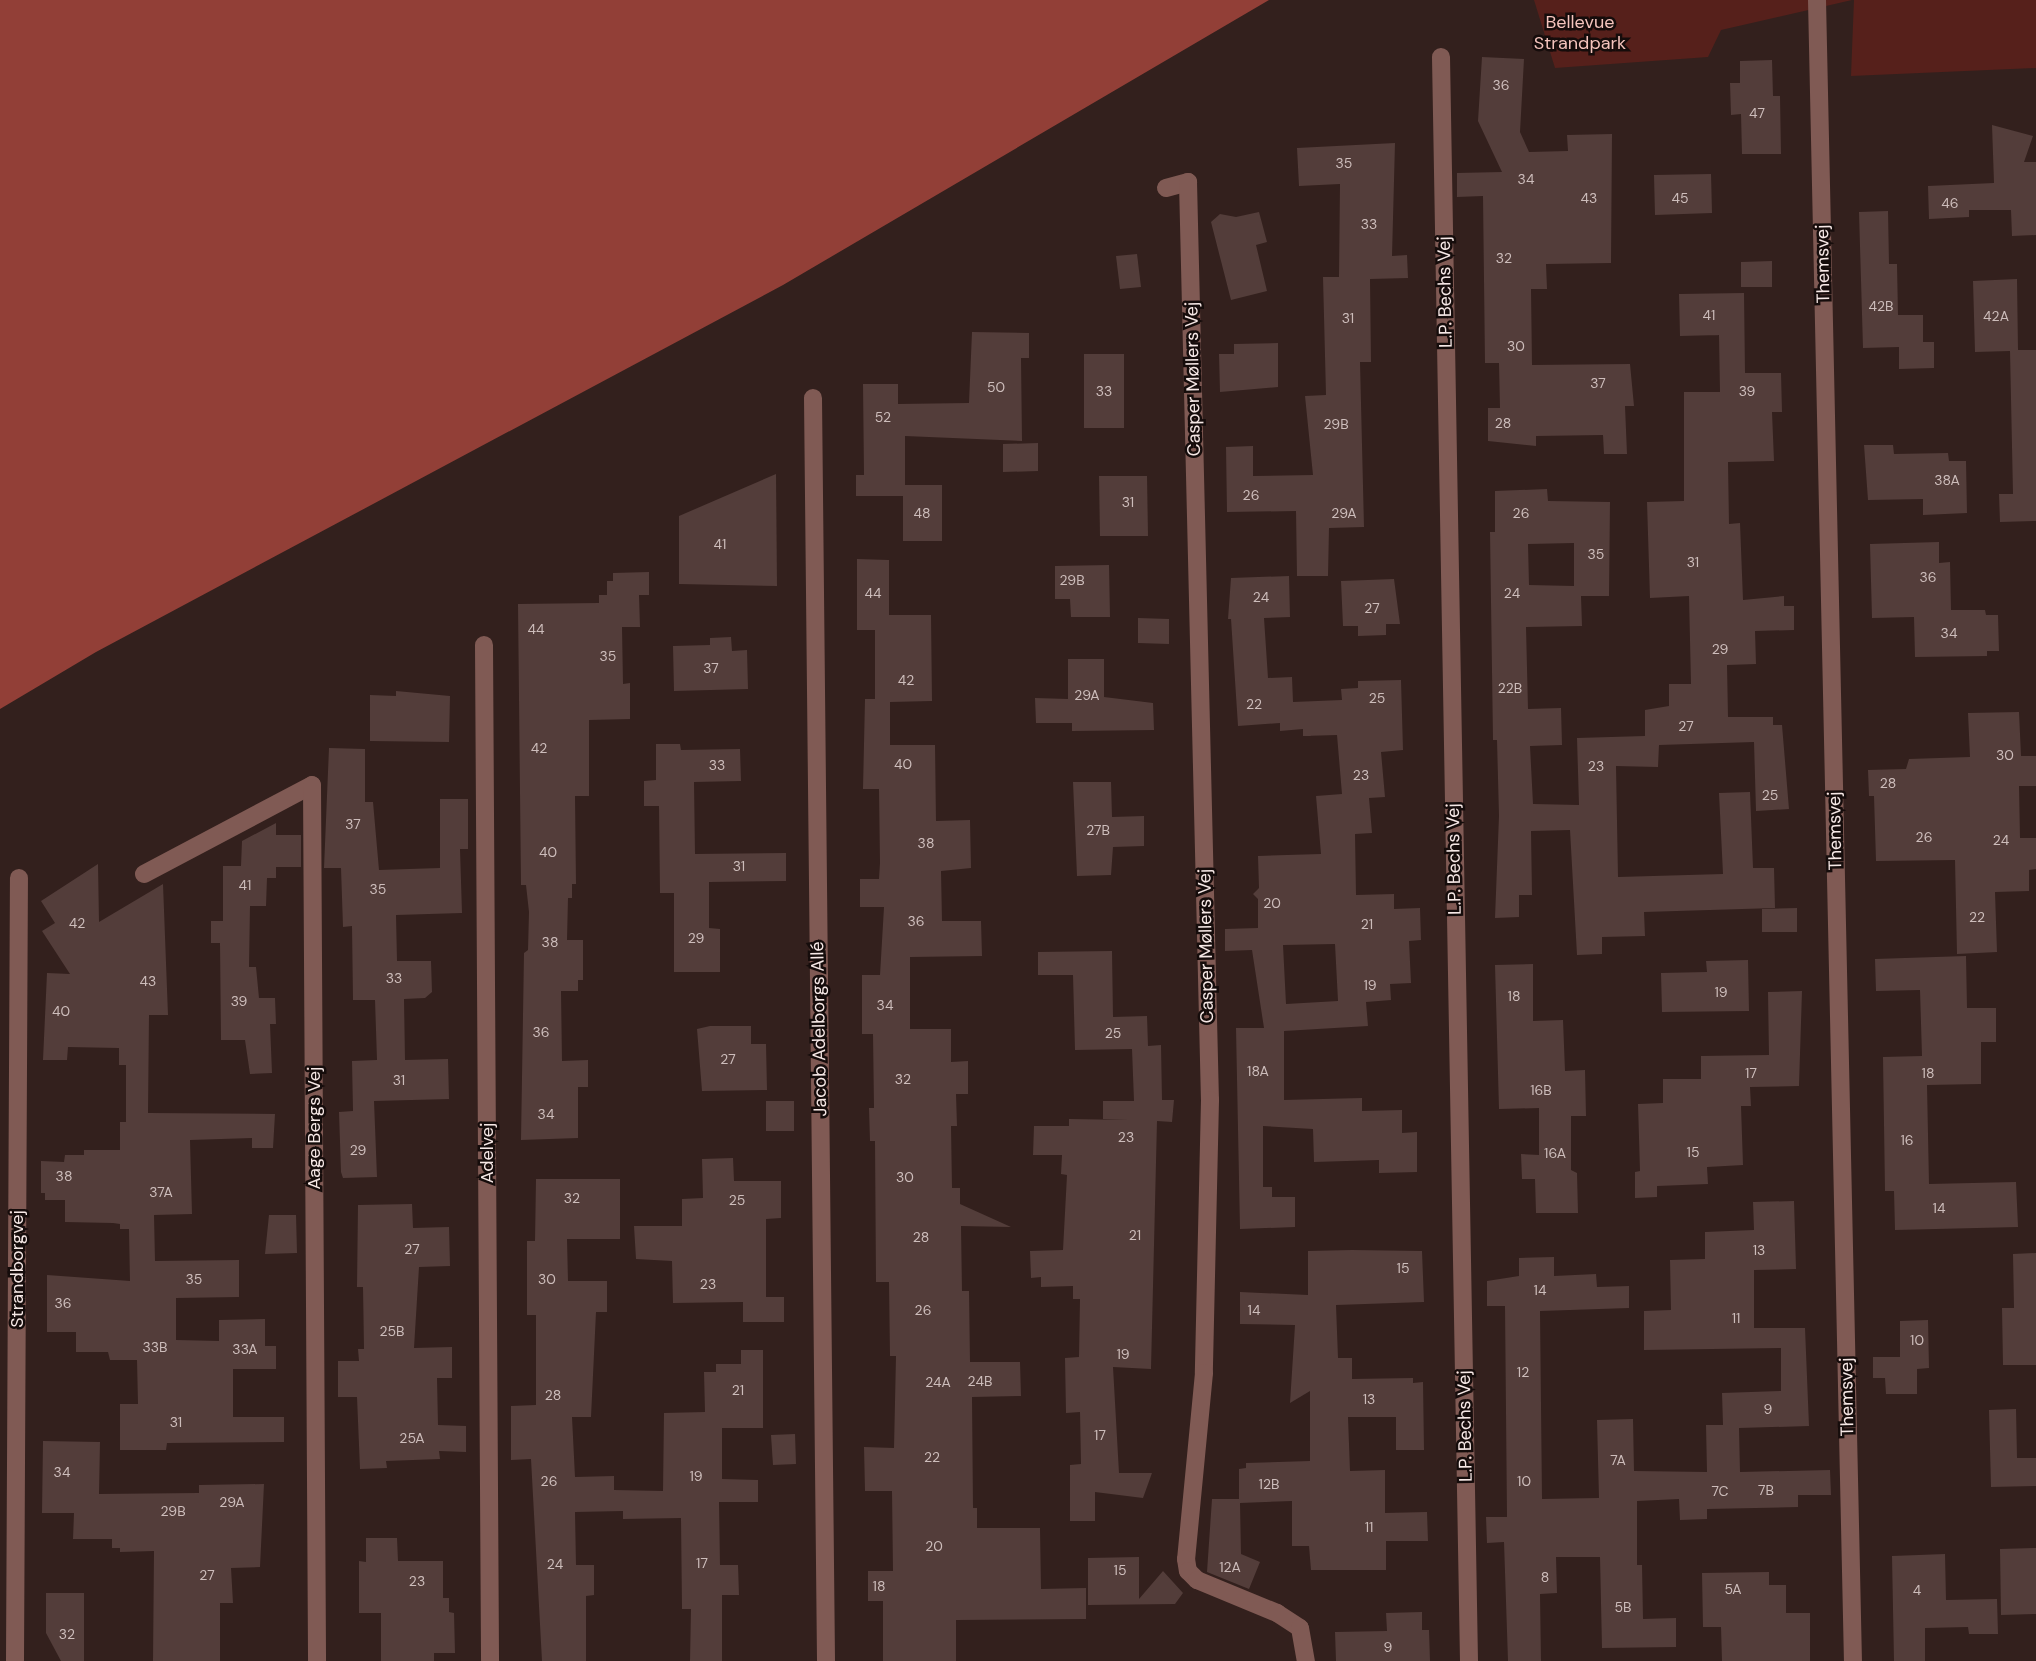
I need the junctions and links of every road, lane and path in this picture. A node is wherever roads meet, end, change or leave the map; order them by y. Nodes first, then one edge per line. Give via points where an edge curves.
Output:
1 (1817, 0) edge
2 (1441, 57) dead end
3 (1166, 188) dead end
4 (813, 398) dead end
5 (484, 645) dead end
6 (144, 874) dead end
7 (19, 878) dead end
8 (15, 1661) edge
9 (317, 1661) edge
10 (490, 1661) edge
11 (826, 1661) edge
12 (1306, 1661) edge
13 (1469, 1661) edge
14 (1853, 1661) edge

1 - 14 street, Themsvej
2 - 13 street, L.P. Bechs Vej
3 - 12 street, Casper Møllers Vej via 1188,182 1210,1100 1204,1373 1186,1559 1188,1571 1197,1580 1277,1613 1300,1628
4 - 11 street, Jacob Adelborgs Allé
5 - 10 street, Adelvej
6 - 9 street, Aage Bergs Vej via 312,785
7 - 8 street, Strandborgvej

